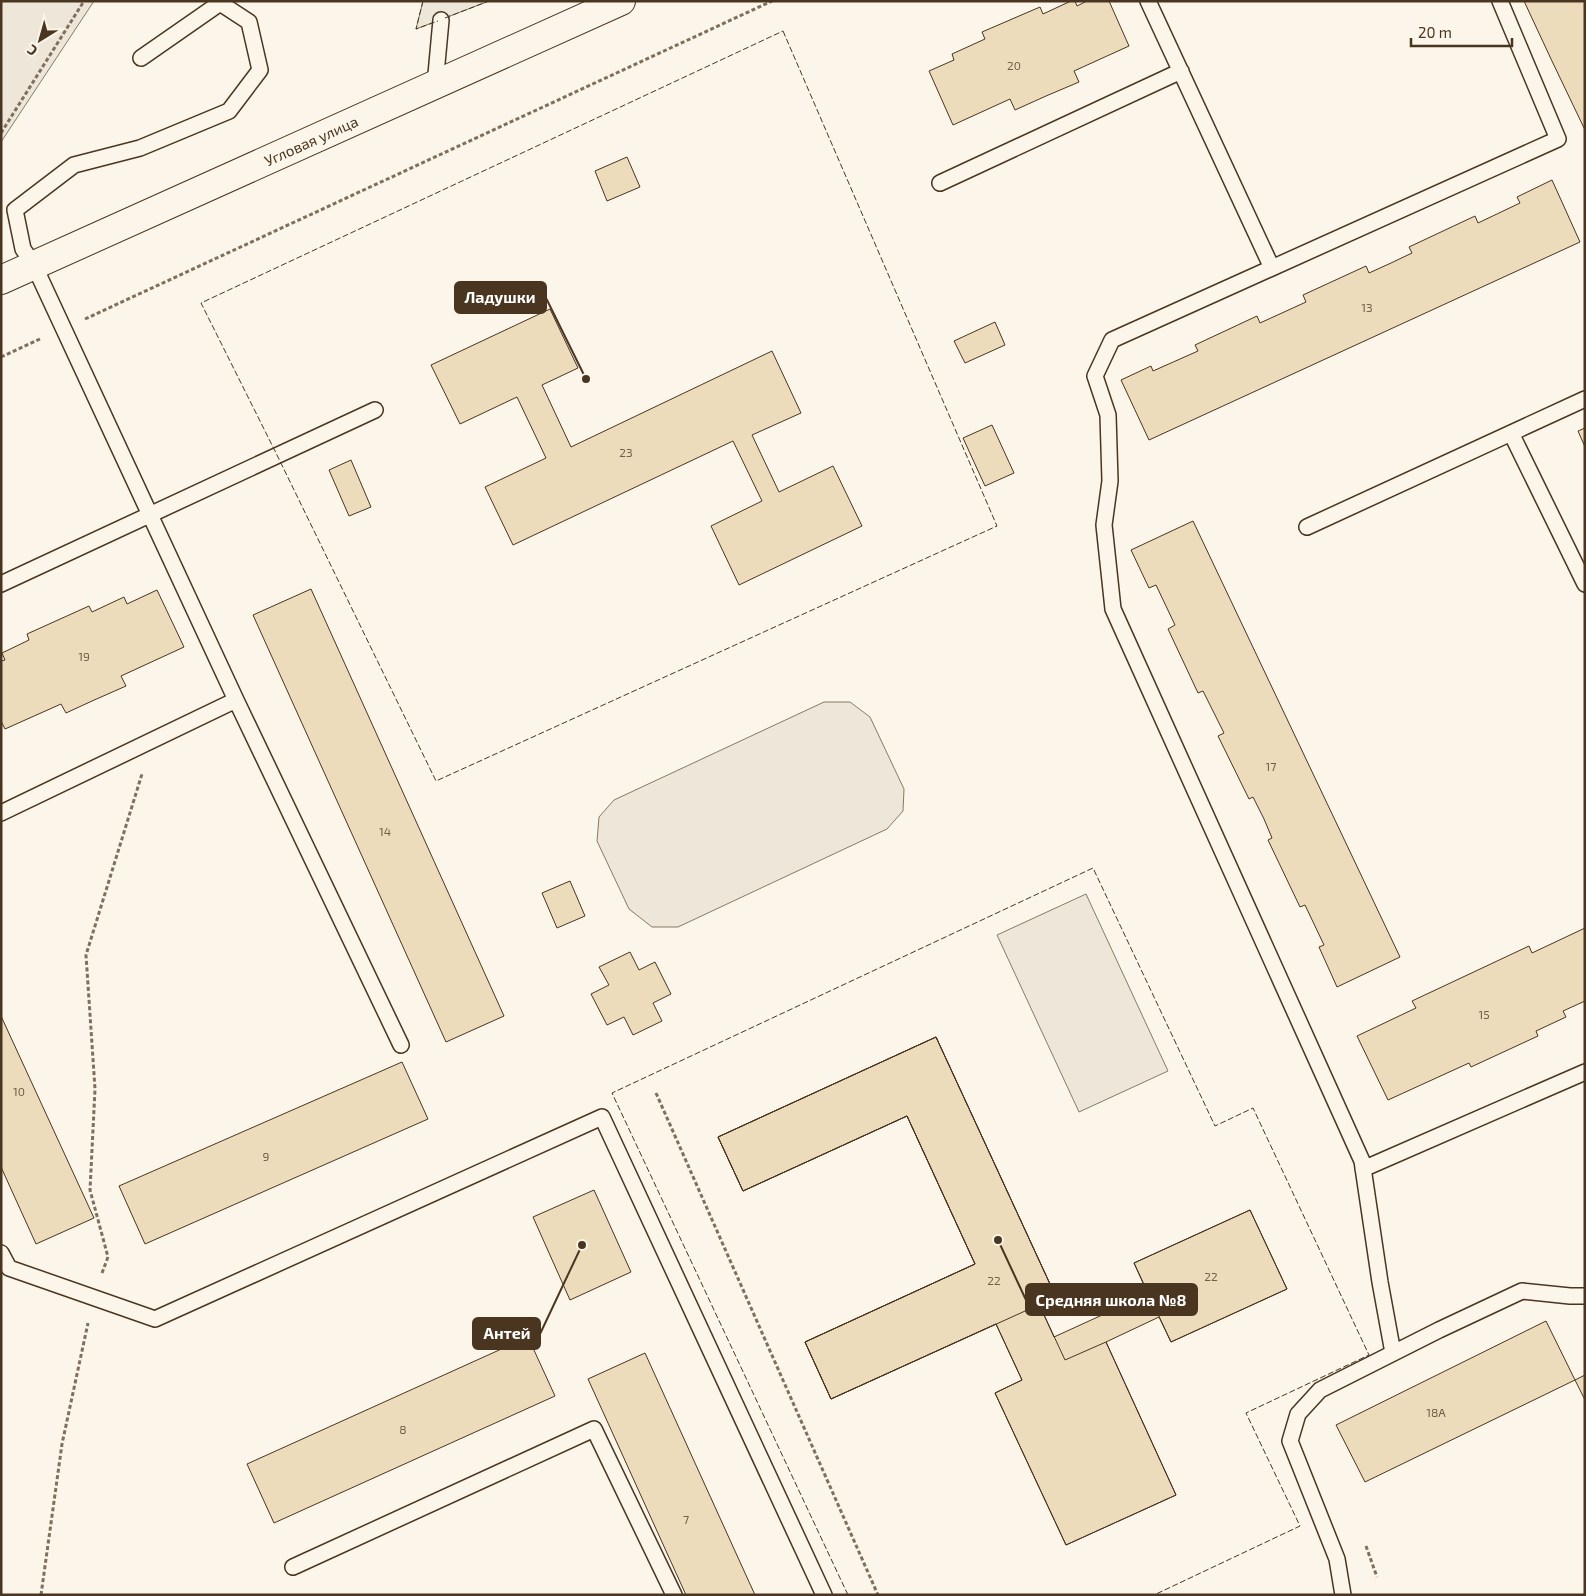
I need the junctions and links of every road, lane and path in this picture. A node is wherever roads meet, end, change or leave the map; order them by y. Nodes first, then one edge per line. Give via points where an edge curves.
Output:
1 (84, 1) edge
2 (621, 1) edge
3 (772, 1) edge
4 (1148, 1) edge
5 (1500, 1) edge
6 (441, 20) dead end
7 (141, 58) dead end
8 (1180, 71) junction
9 (436, 84) junction
10 (1, 133) edge
11 (940, 183) dead end
12 (34, 265) junction
13 (1272, 268) junction
14 (1, 280) edge
15 (64, 328) junction
16 (1, 357) edge
17 (1585, 399) edge
18 (375, 410) dead end
19 (1511, 433) junction
20 (150, 515) junction
21 (1307, 527) dead end
22 (1, 584) edge
23 (1585, 584) edge
24 (236, 700) junction
25 (152, 740) junction
26 (1, 813) edge
27 (400, 1045) dead end
28 (1585, 1072) edge
29 (656, 1093) dead end
30 (1363, 1169) junction
31 (1, 1253) edge
32 (1585, 1296) edge
33 (93, 1298) junction
34 (1393, 1353) junction
35 (1366, 1546) dead end
36 (293, 1567) dead end
37 (1377, 1578) dead end
38 (41, 1595) edge
39 (674, 1595) edge
40 (824, 1595) edge
41 (878, 1595) edge
42 (1343, 1595) edge

1 - 10 path
2 - 9 street, Угловая улица
3 - 15 path
4 - 8 lane
5 - 13 lane via 1558,139
6 - 9 lane
7 - 12 lane via 220,3 249,22 260,70 229,111 140,148 74,165 15,210 23,249
8 - 11 lane
8 - 13 lane
9 - 12 street, Угловая улица
12 - 14 street, Угловая улица
12 - 15 lane
13 - 30 lane via 1112,340 1095,376 1108,415 1110,481 1104,525 1113,609
15 - 16 path
15 - 20 lane
17 - 19 lane
18 - 20 lane
19 - 21 lane
19 - 23 lane
20 - 22 lane
20 - 24 lane
24 - 25 lane
24 - 27 lane
25 - 26 lane
25 - 33 path via 86,956 95,1089 90,1190 108,1258
28 - 30 lane
29 - 41 path
30 - 34 lane
31 - 33 lane via 9,1268
32 - 34 lane via 1522,1291
33 - 38 path via 62,1444
33 - 40 lane via 155,1320 602,1117
34 - 42 lane via 1320,1390 1298,1414 1290,1441 1337,1560
35 - 37 path
36 - 39 lane via 594,1429

